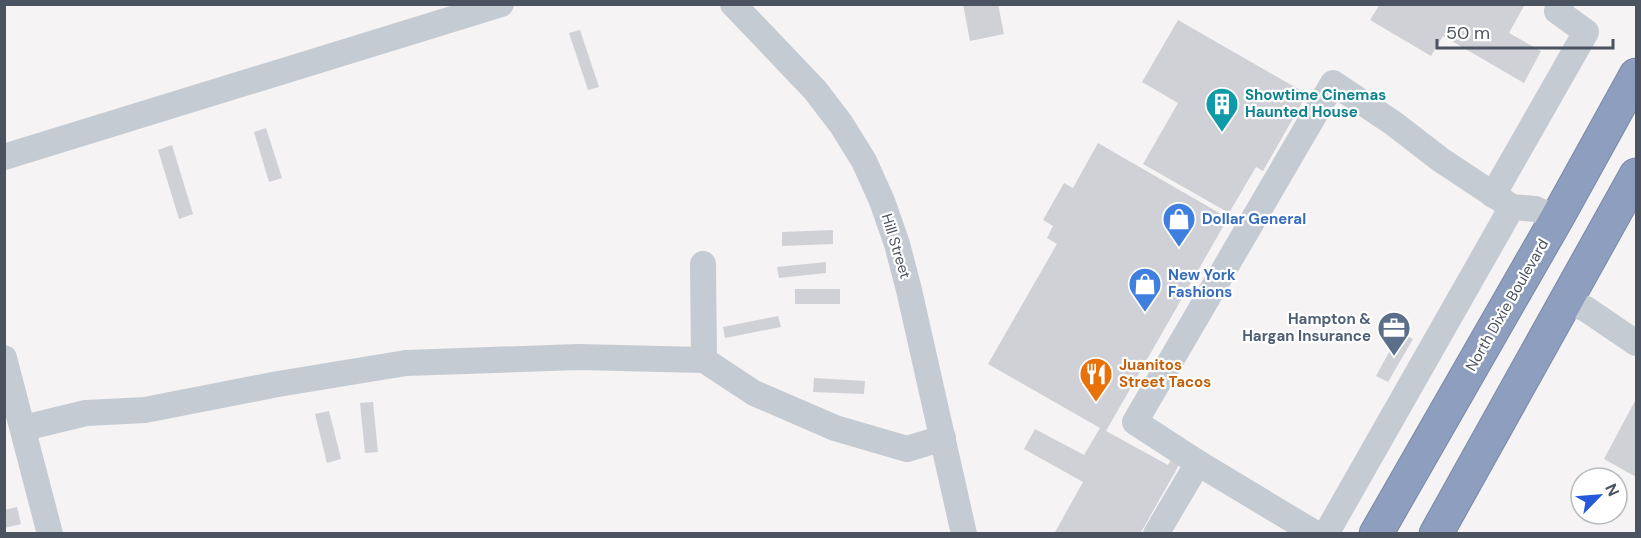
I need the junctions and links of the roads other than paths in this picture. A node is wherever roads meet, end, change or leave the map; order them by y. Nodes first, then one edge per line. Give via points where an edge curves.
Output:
1 (501, 4) edge
2 (733, 4) edge
3 (1561, 4) edge
4 (1636, 75) edge
5 (4, 158) edge
6 (1636, 175) edge
7 (1503, 201) junction
8 (1557, 218) junction
9 (703, 264) dead end
10 (1566, 301) junction
11 (1636, 343) edge
12 (4, 358) edge
13 (704, 360) junction
14 (24, 428) junction
15 (943, 438) junction
16 (1198, 463) junction
17 (1303, 530) edge
18 (50, 534) edge
19 (964, 534) edge
20 (1156, 534) edge
21 (1326, 534) edge
22 (1376, 534) edge
23 (1436, 534) edge

1 - 5 street
2 - 15 street, Hill Street via 815,90 864,161 897,244
3 - 7 street via 1557,11 1586,32
4 - 8 highway, North Dixie Boulevard
6 - 10 highway
7 - 8 street
7 - 16 street via 1333,83 1135,422
7 - 21 street
8 - 22 highway, North Dixie Boulevard
9 - 13 street
10 - 11 street via 1586,309
10 - 23 highway
12 - 14 street
13 - 14 street via 578,357 406,363 146,410 86,412
13 - 15 street via 754,393 835,428 907,449
14 - 18 street
15 - 19 street, Hill Street
16 - 17 street
16 - 20 street

